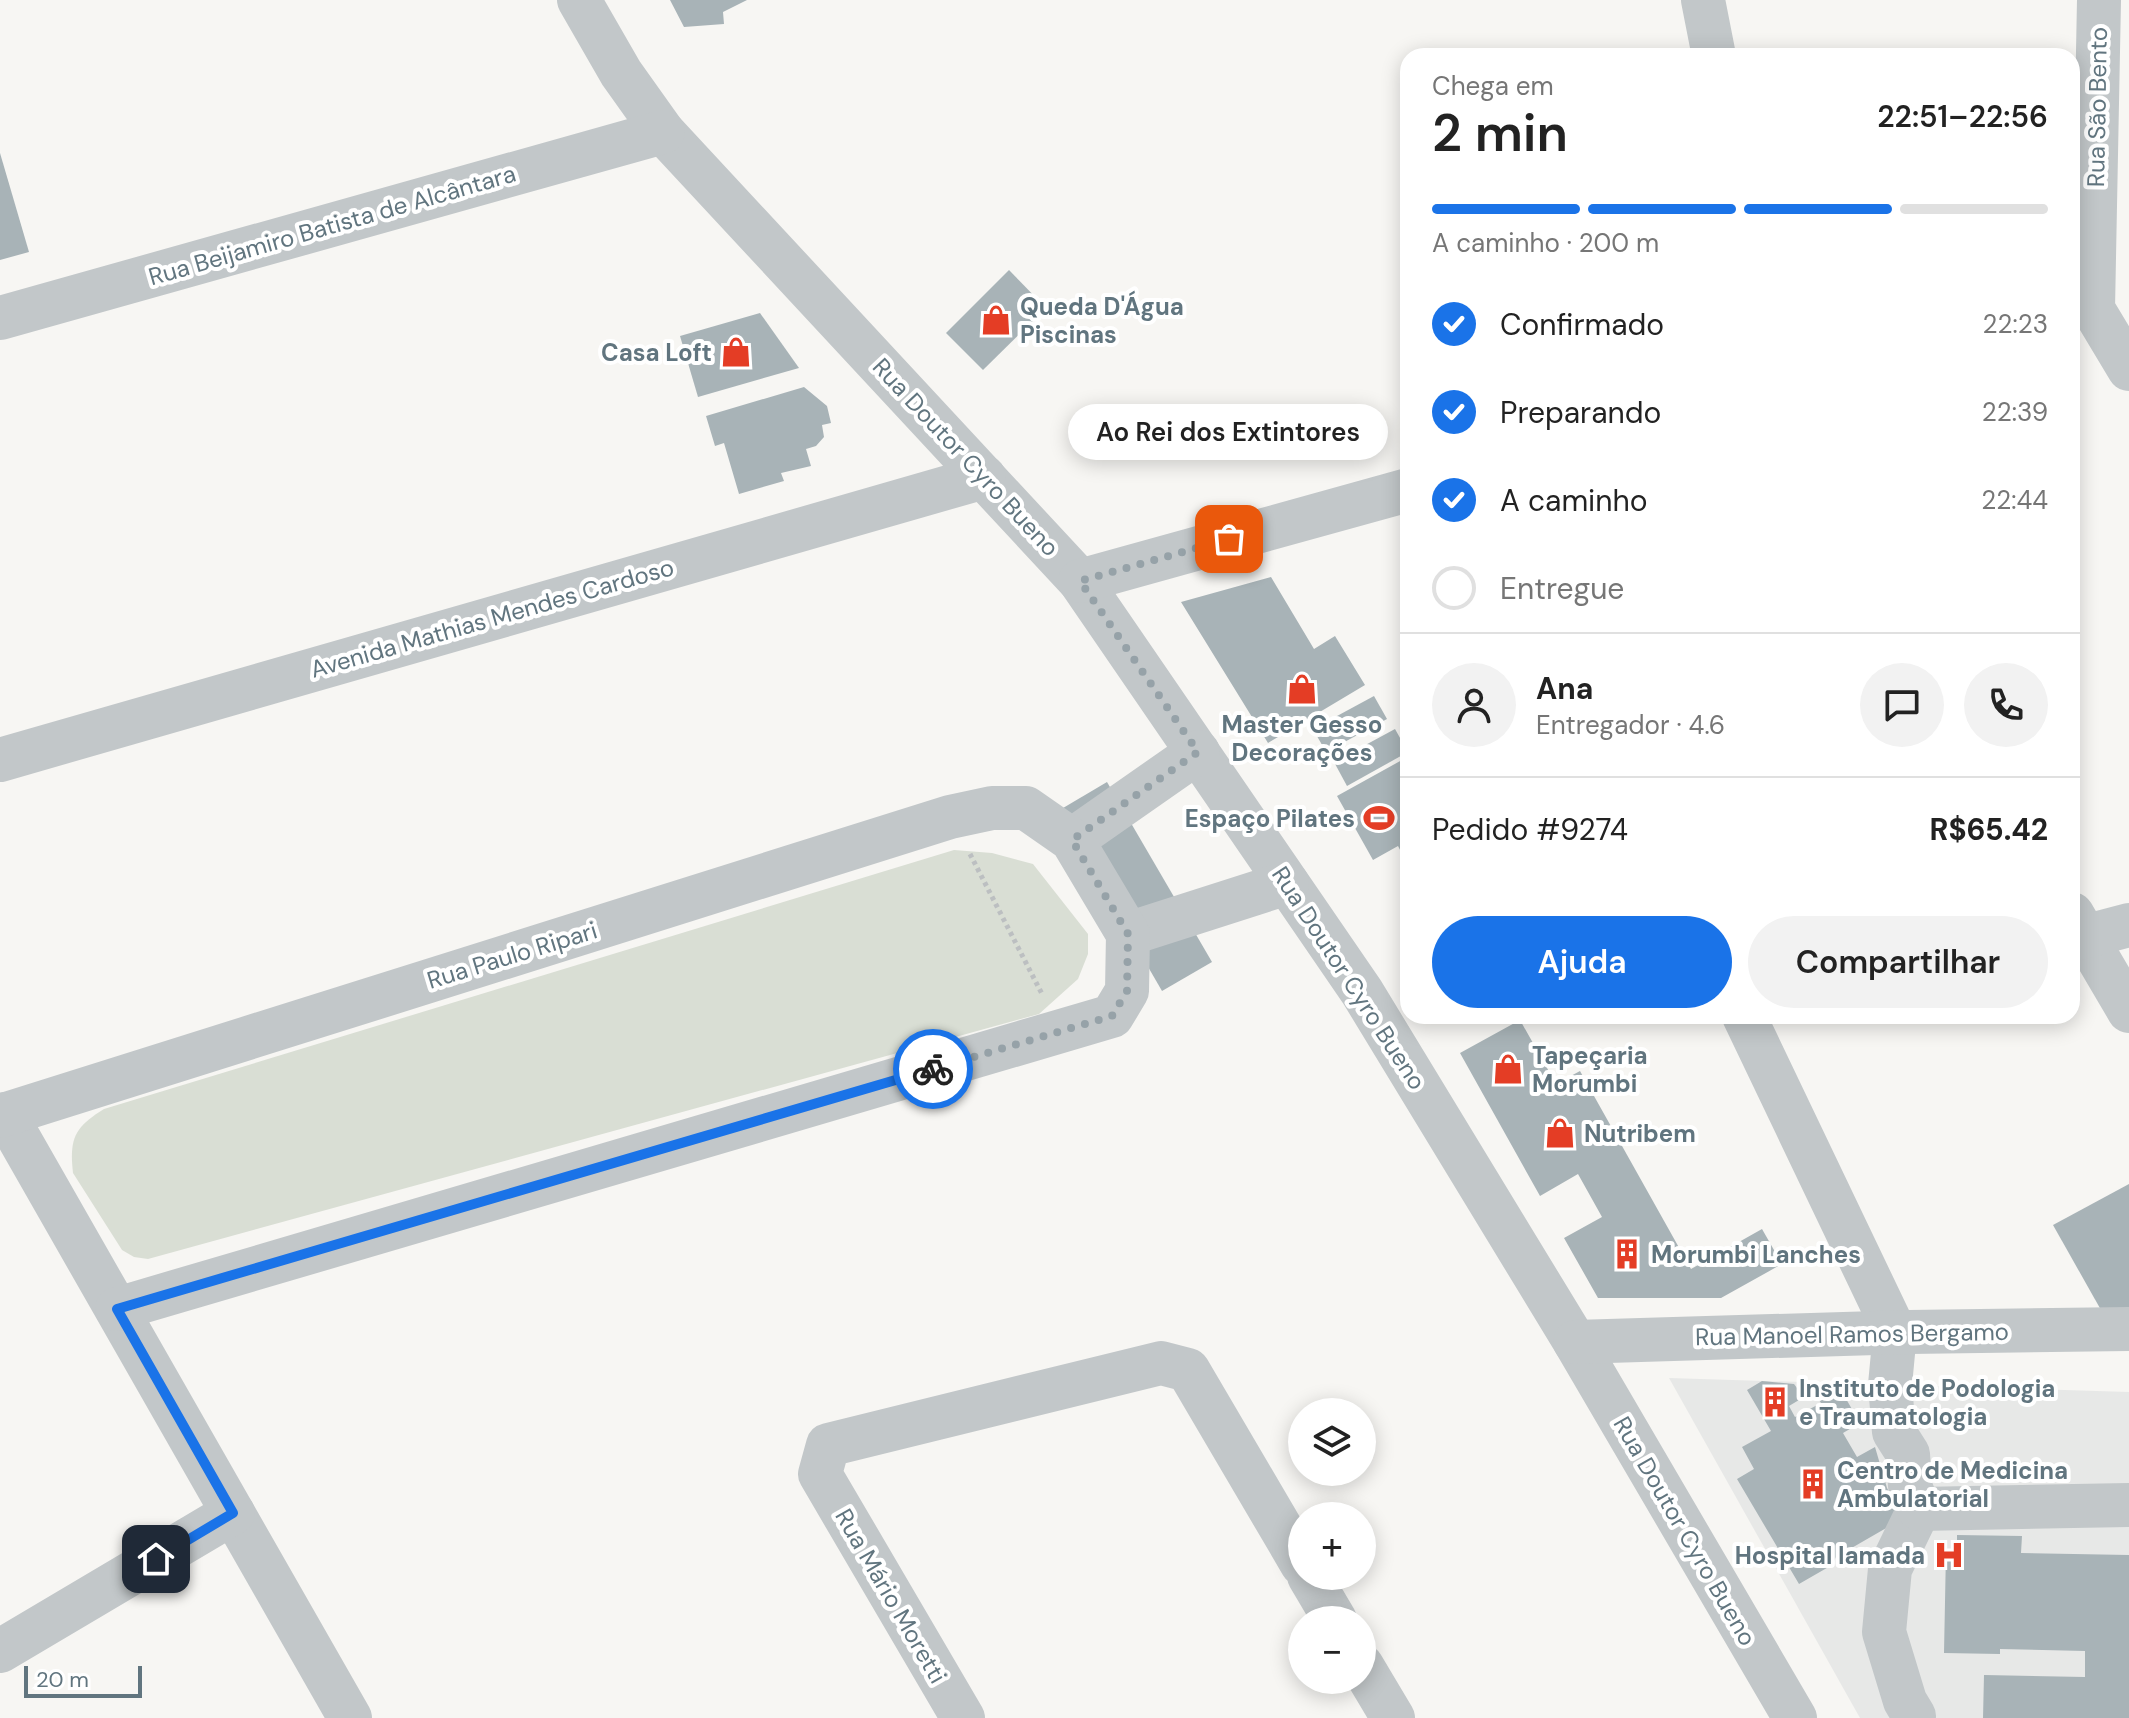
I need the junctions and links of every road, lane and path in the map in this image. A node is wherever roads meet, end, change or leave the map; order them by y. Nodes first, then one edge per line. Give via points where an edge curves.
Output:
1 (579, 0) edge
2 (1703, 0) edge
3 (2099, 0) edge
4 (1712, 48) edge
5 (663, 132) junction
6 (2098, 308) edge
7 (0, 318) edge
8 (2129, 369) edge
9 (984, 477) junction
10 (1400, 492) edge
11 (1080, 581) junction
12 (1198, 752) junction
13 (0, 760) edge
14 (950, 817) junction
15 (1072, 840) junction
16 (1287, 883) junction
17 (2129, 925) edge
18 (2080, 930) edge
19 (1128, 934) junction
20 (2080, 936) edge
21 (2129, 1011) edge
22 (1762, 1024) edge
23 (1061, 1030) junction
24 (2, 1115) edge
25 (117, 1309) junction
26 (2129, 1329) edge
27 (1895, 1332) junction
28 (1575, 1342) junction
29 (2129, 1505) edge
30 (1919, 1509) junction
31 (233, 1513) junction
32 (1288, 1540) edge
33 (0, 1651) edge
34 (1376, 1689) edge
35 (350, 1718) edge
36 (963, 1718) edge
37 (1393, 1718) edge
38 (1795, 1718) edge
39 (1912, 1718) edge

1 - 5 street, Rua Doutor Cyro Bueno
2 - 4 street
3 - 6 street, Rua São Bento
5 - 7 street, Rua Beijamiro Batista de Alcântara
5 - 9 street, Rua Doutor Cyro Bueno
6 - 8 street
9 - 11 street, Rua Doutor Cyro Bueno
9 - 13 street, Avenida Mathias Mendes Cardoso
10 - 11 street
11 - 12 street, Rua Doutor Cyro Bueno
12 - 15 street
12 - 16 street, Rua Doutor Cyro Bueno
14 - 15 street, Rua Paulo Ripari via 1026,808
14 - 23 path
14 - 24 street, Rua Paulo Ripari
15 - 19 street
16 - 19 street
16 - 28 street, Rua Doutor Cyro Bueno via 1362,992
17 - 18 street
19 - 23 street via 1127,991 1112,1016
20 - 21 street
22 - 27 street
23 - 25 street
24 - 25 street
25 - 31 street
26 - 27 street, Rua Manoel Ramos Bergamo
27 - 28 street, Rua Manoel Ramos Bergamo
27 - 30 street via 1890,1385 1894,1432 1908,1454 1910,1486
28 - 38 street, Rua Doutor Cyro Bueno
29 - 30 street
30 - 39 street via 1890,1569 1884,1632
31 - 33 street
31 - 35 street
32 - 36 street, Rua Mário Moretti via 1188,1370 1161,1363 828,1445 820,1474
34 - 37 street

